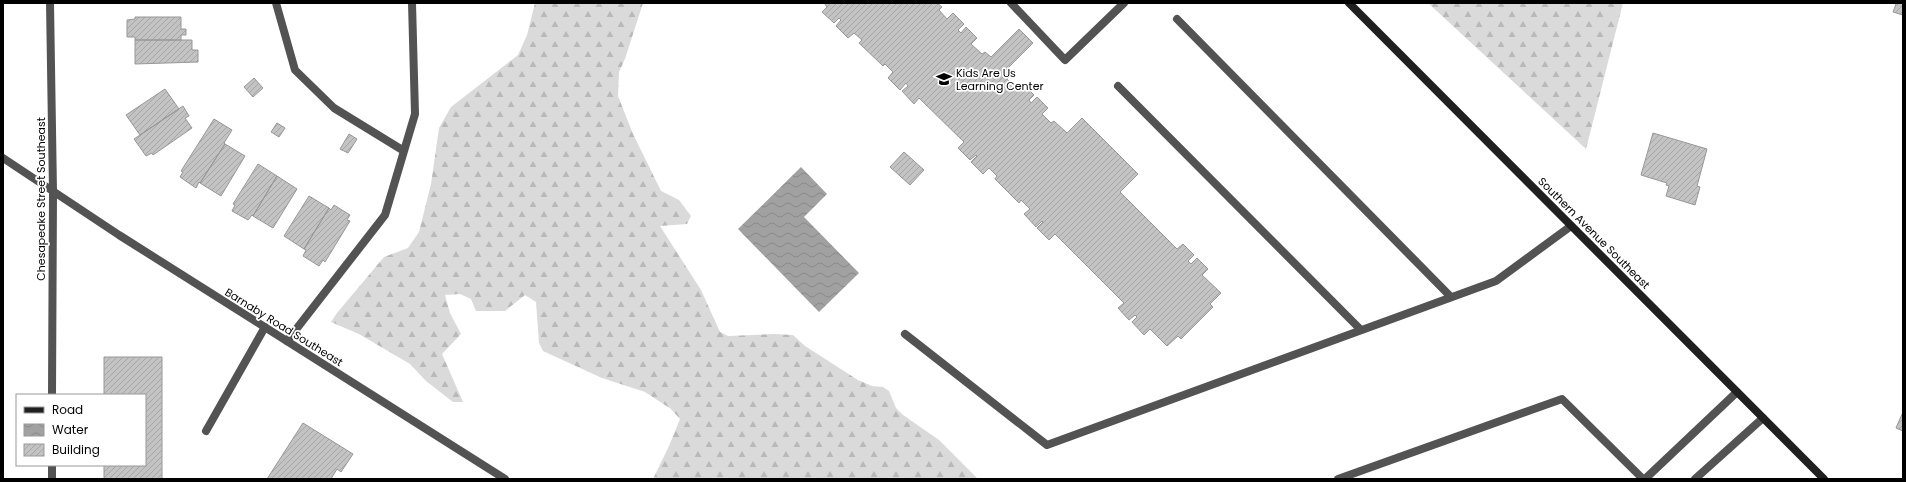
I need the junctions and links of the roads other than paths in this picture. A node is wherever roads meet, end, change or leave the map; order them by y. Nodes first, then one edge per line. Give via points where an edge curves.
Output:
1 (50, 3) edge
2 (276, 3) edge
3 (412, 3) edge
4 (1011, 3) edge
5 (1124, 3) edge
6 (1349, 3) edge
7 (1177, 19) dead end
8 (1118, 86) dead end
9 (404, 151) junction
10 (3, 158) edge
11 (53, 192) junction
12 (1571, 226) junction
13 (1451, 297) junction
14 (265, 327) junction
15 (1361, 330) junction
16 (905, 334) dead end
17 (288, 341) junction
18 (1737, 392) junction
19 (52, 394) edge
20 (1763, 418) junction
21 (206, 431) dead end
22 (52, 466) edge
23 (52, 479) edge
24 (505, 479) edge
25 (1338, 479) edge
26 (1644, 479) edge
27 (1695, 479) edge
28 (1824, 479) edge

1 - 11 street, Chesapeake Street Southeast
2 - 9 street via 295,70 334,108
3 - 9 street via 415,114
4 - 5 street via 1065,60
6 - 12 main road, Southern Avenue Southeast
7 - 13 street
8 - 15 street
9 - 17 street via 385,215
10 - 11 street, Barnaby Road Southeast
11 - 14 street, Barnaby Road Southeast
11 - 19 street, Chesapeake Street Southeast
12 - 13 street via 1496,281
12 - 18 main road, Southern Avenue Southeast
13 - 15 street
14 - 17 street, Barnaby Road Southeast
14 - 21 street
15 - 16 street via 1047,445
17 - 24 street, Barnaby Road Southeast
18 - 20 main road, Southern Avenue Southeast
18 - 26 street
20 - 27 street
20 - 28 main road, Southern Avenue Southeast
22 - 23 street
25 - 26 street via 1562,399

